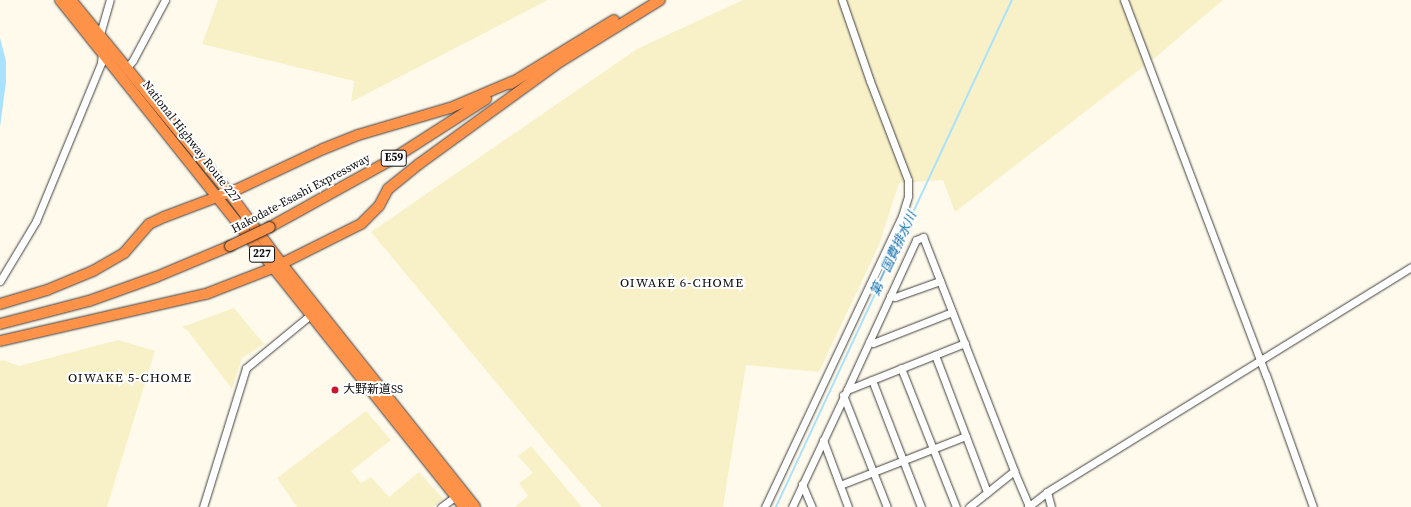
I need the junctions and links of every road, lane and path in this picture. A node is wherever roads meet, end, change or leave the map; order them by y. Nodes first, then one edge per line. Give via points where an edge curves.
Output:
1 (60, 0) edge
2 (71, 0) edge
3 (110, 0) edge
4 (165, 0) edge
5 (653, 0) edge
6 (660, 0) edge
7 (842, 0) edge
8 (1124, 0) edge
9 (632, 14) junction
10 (615, 23) junction
11 (100, 34) junction
12 (103, 51) junction
13 (126, 68) junction
14 (514, 81) junction
15 (229, 193) junction
16 (218, 197) junction
17 (278, 266) junction
18 (1411, 267) edge
19 (0, 281) edge
20 (940, 281) junction
21 (890, 296) junction
22 (0, 304) edge
23 (314, 312) junction
24 (952, 312) junction
25 (0, 324) edge
26 (0, 341) edge
27 (869, 342) junction
28 (965, 343) junction
29 (935, 355) junction
30 (1259, 361) junction
31 (901, 368) junction
32 (872, 380) junction
33 (845, 393) junction
34 (966, 436) junction
35 (823, 440) junction
36 (933, 448) junction
37 (903, 460) junction
38 (1014, 471) junction
39 (874, 472) junction
40 (802, 484) junction
41 (840, 485) junction
42 (987, 492) junction
43 (1047, 492) junction
44 (459, 494) junction
45 (203, 507) edge
46 (442, 507) edge
47 (464, 507) edge
48 (475, 507) edge
49 (765, 507) edge
50 (792, 507) edge
51 (812, 507) edge
52 (848, 507) edge
53 (887, 507) edge
54 (921, 507) edge
55 (956, 507) edge
56 (969, 507) edge
57 (1029, 507) edge
58 (1051, 507) edge
59 (1313, 507) edge

1 - 12 highway, National Highway Route 227 / 227
2 - 11 highway, National Highway Route 227 / 227
3 - 11 street
4 - 13 street via 133,60
5 - 9 highway, Hakodate-Esashi Expressway / E59
6 - 9 highway
7 - 49 street via 908,180 908,196 902,216
8 - 30 street
9 - 10 highway, Hakodate-Esashi Expressway / E59
10 - 14 highway, Hakodate-Esashi Expressway / E59
10 - 17 highway via 395,182 379,206 361,224
11 - 12 street
11 - 13 highway, National Highway Route 227 / 227
12 - 16 highway, National Highway Route 227 / 227
12 - 19 street via 101,63 38,216
13 - 15 highway, National Highway Route 227 / 227
14 - 15 highway via 450,108 358,135
14 - 25 highway, Hakodate-Esashi Expressway / E59, bridge via 391,160 270,228 156,277 89,301
15 - 16 highway
15 - 17 highway, National Highway Route 227 / 227
16 - 17 highway, National Highway Route 227 / 227
16 - 22 highway via 149,224 124,253 93,272 47,290
17 - 23 highway, National Highway Route 227 / 227
17 - 26 highway via 206,294
18 - 30 street
20 - 21 street via 896,297
20 - 21 street via 923,237 916,240
20 - 24 street
21 - 27 street
23 - 44 highway, National Highway Route 227 / 227
23 - 45 street via 246,368
24 - 27 street via 873,343
24 - 28 street
27 - 33 street
28 - 29 street
28 - 38 street
29 - 31 street
29 - 34 street
30 - 43 street
30 - 59 street
31 - 32 street
31 - 36 street
32 - 33 street
32 - 37 street
33 - 35 street
33 - 39 street
34 - 36 street
34 - 42 street
35 - 40 street
35 - 41 street
36 - 37 street
36 - 55 street
37 - 39 street
37 - 54 street
38 - 42 street
38 - 57 street
39 - 41 street
39 - 53 street
40 - 50 street
40 - 51 street
41 - 52 street
42 - 56 street
43 - 57 street
43 - 58 street
44 - 46 street
44 - 47 highway, National Highway Route 227 / 227
44 - 48 highway, National Highway Route 227 / 227

